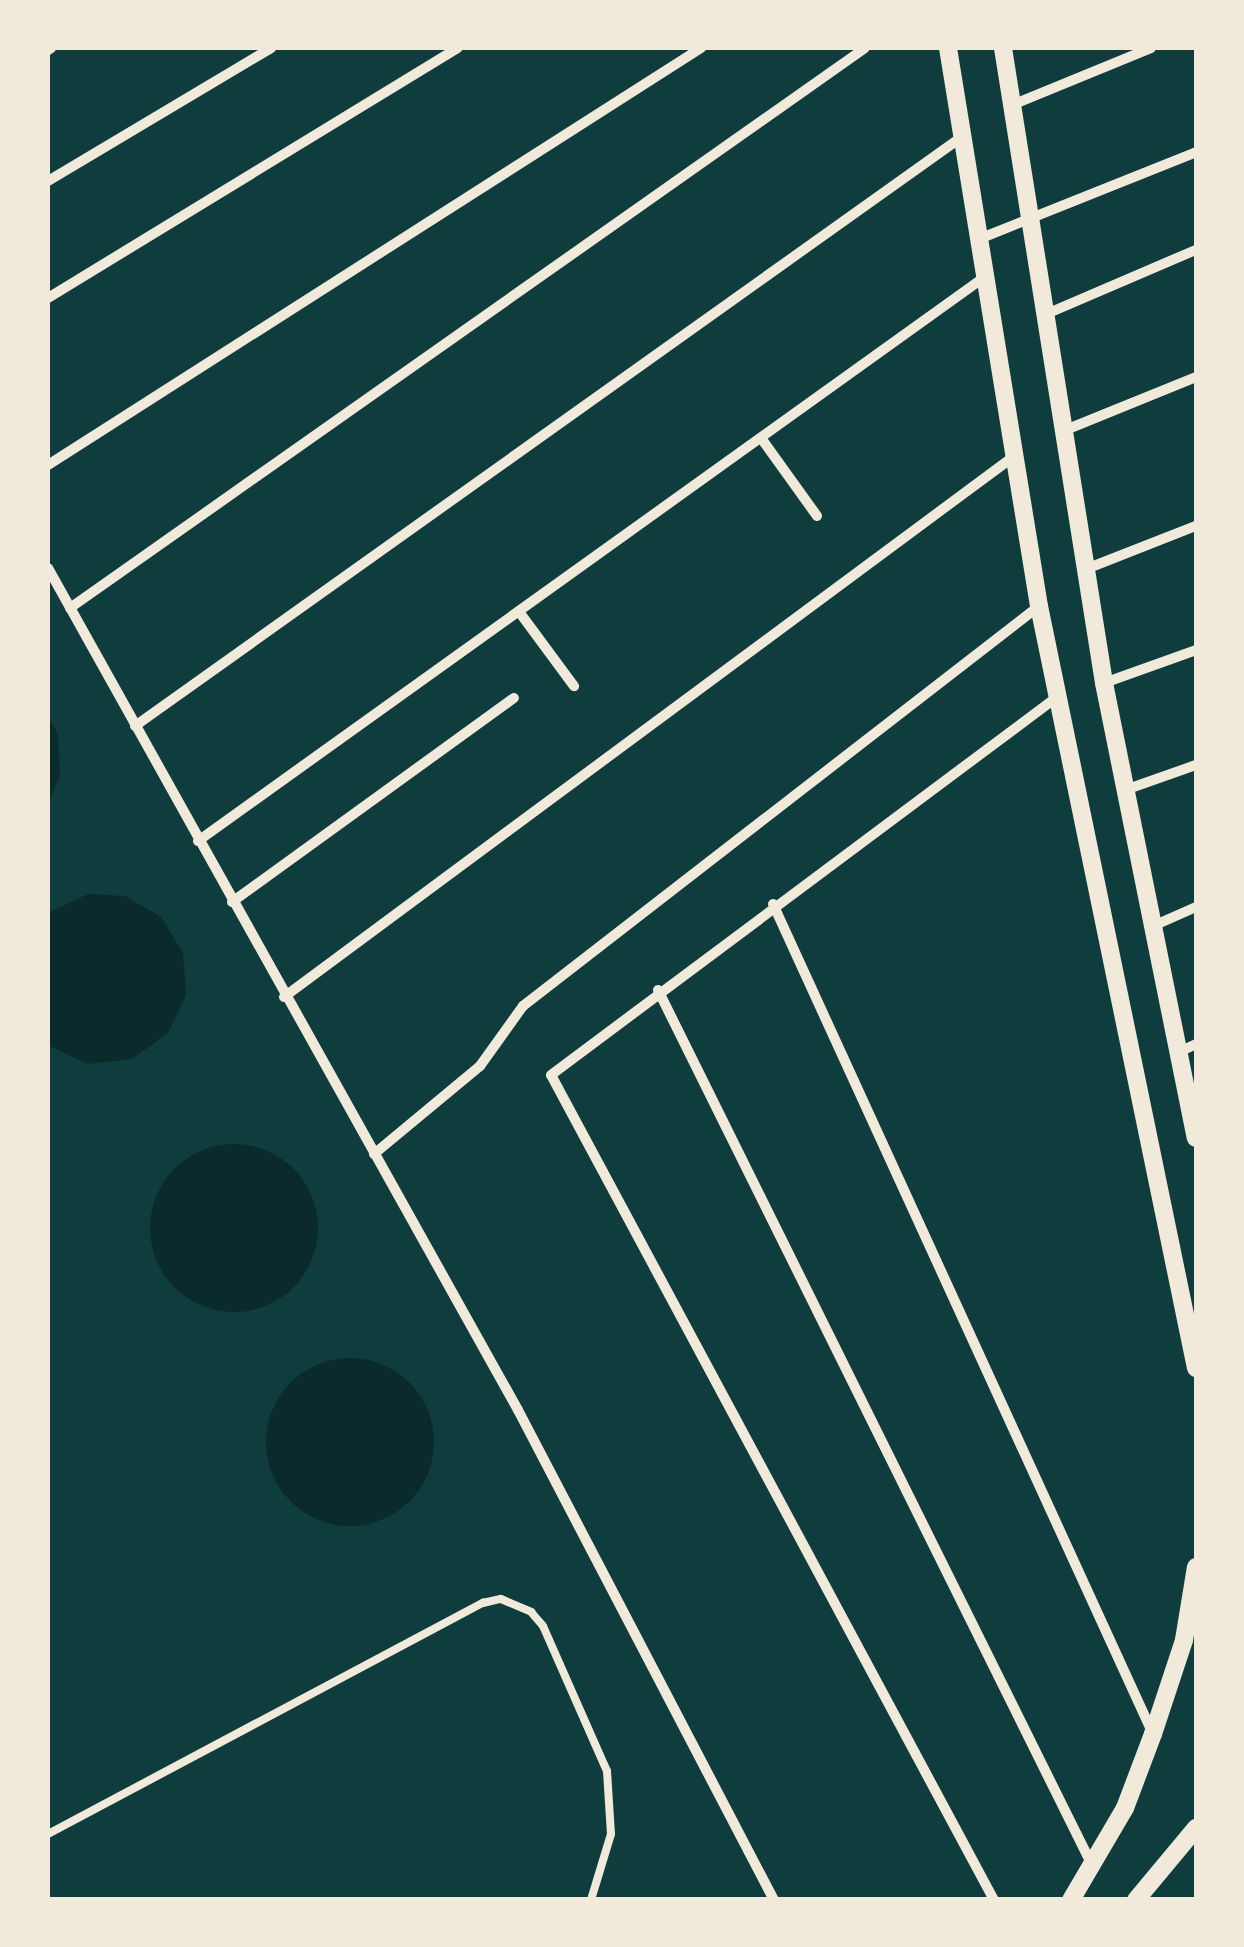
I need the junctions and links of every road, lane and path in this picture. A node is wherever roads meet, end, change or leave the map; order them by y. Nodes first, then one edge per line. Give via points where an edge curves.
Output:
1 (270, 48) edge
2 (458, 48) edge
3 (701, 48) edge
4 (864, 48) edge
5 (948, 48) edge
6 (1004, 48) edge
7 (1150, 48) edge
8 (1012, 105) junction
9 (963, 136) junction
10 (1196, 152) edge
11 (48, 180) edge
12 (1030, 220) junction
13 (979, 240) junction
14 (1196, 250) edge
15 (986, 276) junction
16 (48, 298) edge
17 (1043, 316) junction
18 (1196, 377) edge
19 (1063, 431) junction
20 (761, 438) junction
21 (1012, 457) junction
22 (48, 465) edge
23 (817, 516) dead end
24 (1196, 526) edge
25 (48, 568) edge
26 (1086, 569) junction
27 (1039, 606) junction
28 (70, 608) junction
29 (520, 613) junction
30 (1196, 650) edge
31 (1104, 683) junction
32 (574, 686) dead end
33 (1057, 697) junction
34 (514, 698) dead end
35 (135, 726) junction
36 (1196, 765) edge
37 (1126, 790) junction
38 (198, 841) junction
39 (232, 902) junction
40 (773, 904) junction
41 (1196, 907) edge
42 (1153, 926) junction
43 (658, 990) junction
44 (284, 997) junction
45 (1188, 1048) edge
46 (1196, 1138) edge
47 (374, 1154) junction
48 (1196, 1368) edge
49 (1196, 1567) edge
50 (1153, 1734) junction
51 (1196, 1828) edge
52 (48, 1834) edge
53 (1092, 1865) junction
54 (591, 1900) edge
55 (774, 1900) edge
56 (994, 1900) edge
57 (1071, 1900) edge
58 (1136, 1900) edge

1 - 11 street
2 - 16 street
3 - 22 street
4 - 28 street
5 - 9 street
6 - 8 street
7 - 8 street
8 - 12 street
9 - 13 street
9 - 35 street
10 - 12 street
12 - 13 street
12 - 17 street
13 - 15 street
14 - 17 street
15 - 20 street
15 - 21 street
17 - 19 street
18 - 19 street
19 - 26 street
20 - 23 street
20 - 29 street
21 - 27 street
21 - 44 street
24 - 26 street
25 - 28 street
26 - 31 street
27 - 33 street
27 - 47 street via 523,1006 480,1066
28 - 35 street
29 - 32 street
29 - 38 street
30 - 31 street
31 - 37 street
33 - 40 street
33 - 48 street
34 - 39 street
35 - 38 street
36 - 37 street
37 - 42 street
38 - 39 street
39 - 44 street
40 - 43 street
40 - 50 street
41 - 42 street
42 - 45 street
43 - 53 street
43 - 56 street via 559,1064 552,1084
44 - 47 street
45 - 46 street
47 - 55 street via 518,1410
49 - 50 street via 1184,1640
50 - 53 street
51 - 58 street
52 - 54 lane via 484,1603 501,1600 531,1612 543,1626 607,1771 611,1834
53 - 57 street

